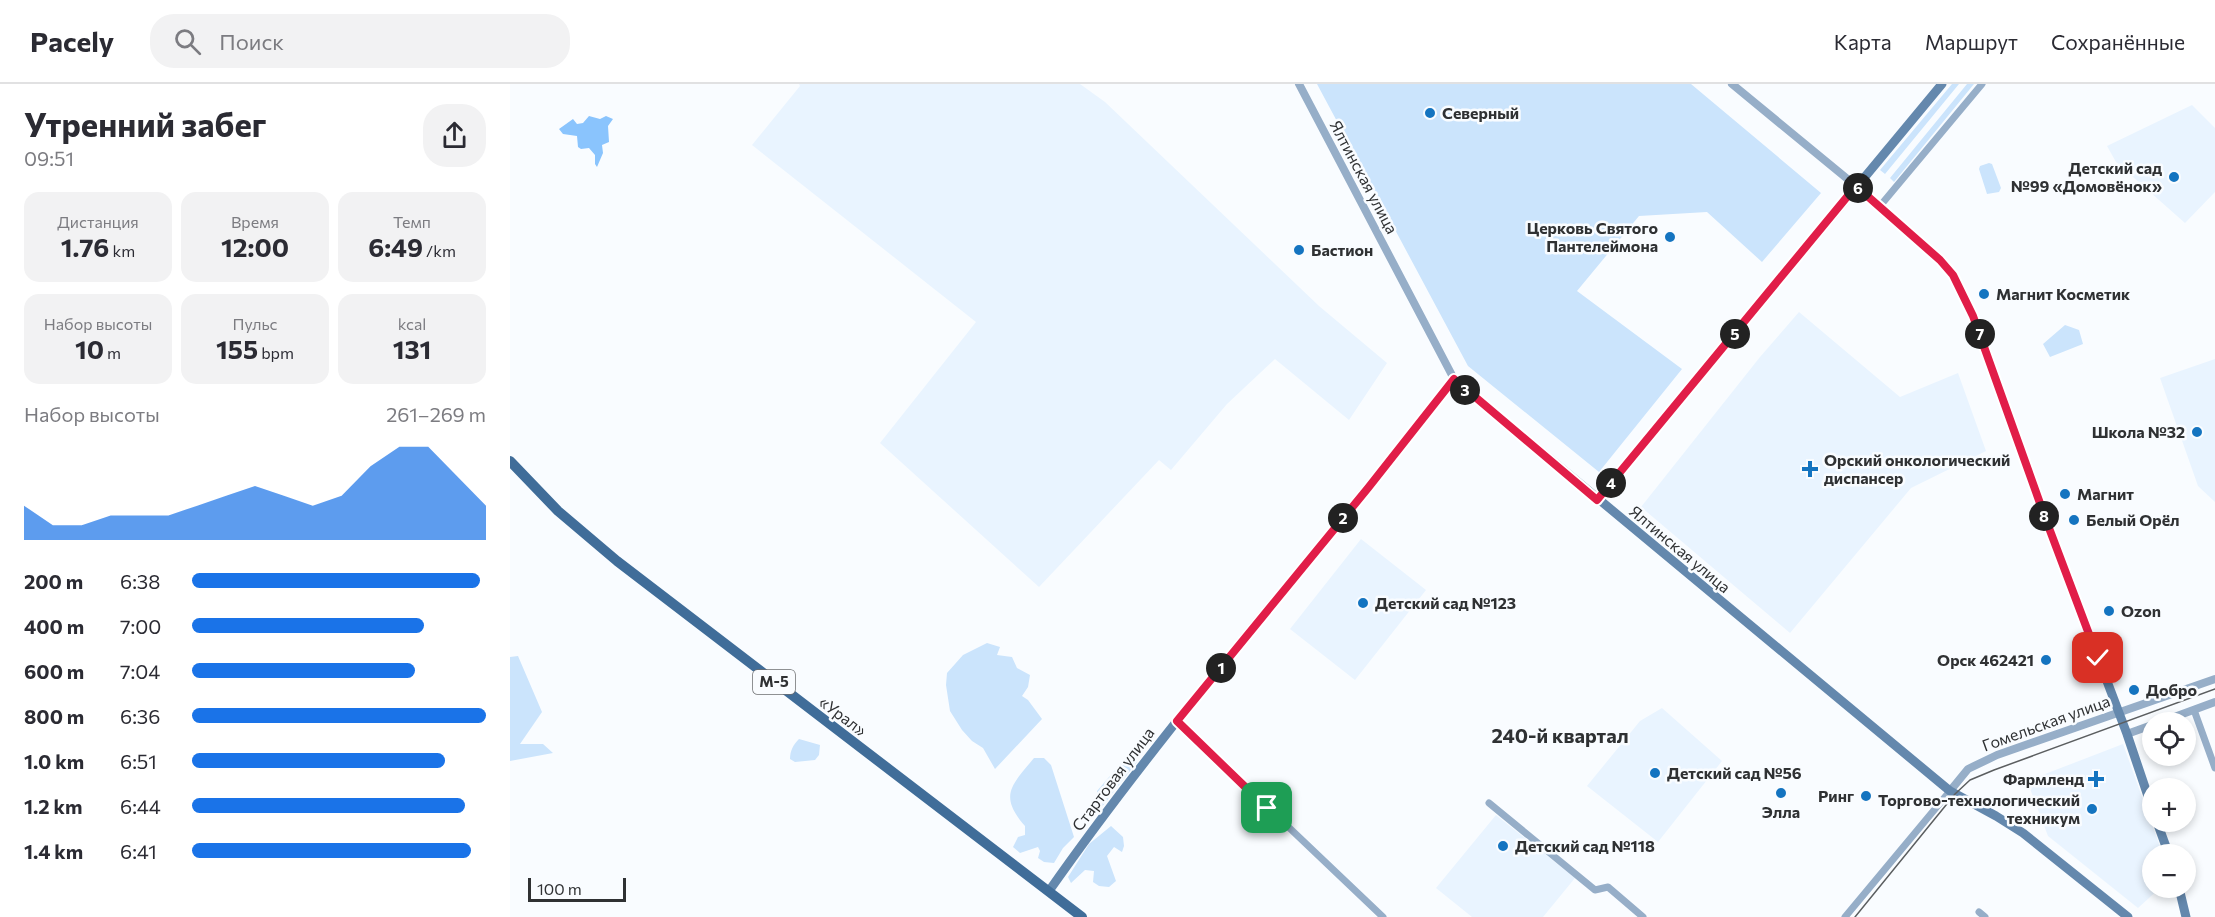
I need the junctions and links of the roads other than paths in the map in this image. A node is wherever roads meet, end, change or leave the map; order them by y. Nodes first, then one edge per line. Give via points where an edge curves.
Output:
1 (1299, 84) edge
2 (1732, 84) edge
3 (1942, 84) edge
4 (1982, 84) edge
5 (1856, 186) junction
6 (1880, 206) junction
7 (1454, 379) junction
8 (510, 461) edge
9 (1597, 500) junction
10 (2215, 679) edge
11 (2215, 702) edge
12 (2194, 710) junction
13 (2188, 712) edge
14 (2118, 713) junction
15 (1177, 721) junction
16 (2142, 729) edge
17 (2127, 734) junction
18 (2215, 768) edge
19 (2142, 778) edge
20 (1950, 791) junction
21 (1489, 803) dead end
22 (1049, 891) junction
23 (2181, 898) edge
24 (1082, 917) edge
25 (1383, 917) edge
26 (1643, 917) edge
27 (1845, 917) edge
28 (2128, 917) edge
29 (2186, 917) edge

1 - 7 street, Ялтинская улица
2 - 5 street
3 - 5 main road
4 - 6 street
5 - 6 main road
5 - 9 main road
6 - 14 main road via 1953,275 1973,316
7 - 9 main road, Ялтинская улица
7 - 15 main road, Стартовая улица
8 - 22 main road, «Урал» / М-5 via 558,511 617,561
9 - 20 main road, Ялтинская улица
10 - 14 street, Гомельская улица
11 - 12 street
12 - 13 street
12 - 18 street
14 - 17 main road
14 - 20 street, Гомельская улица via 1997,754 1968,769
15 - 22 main road, Стартовая улица
15 - 25 street
16 - 17 street
17 - 19 main road
20 - 27 street, Гомельская улица
20 - 28 main road, Ялтинская улица via 2023,834
21 - 26 street via 1594,890 1608,887
22 - 24 main road, «Урал» / М-5
23 - 29 main road

